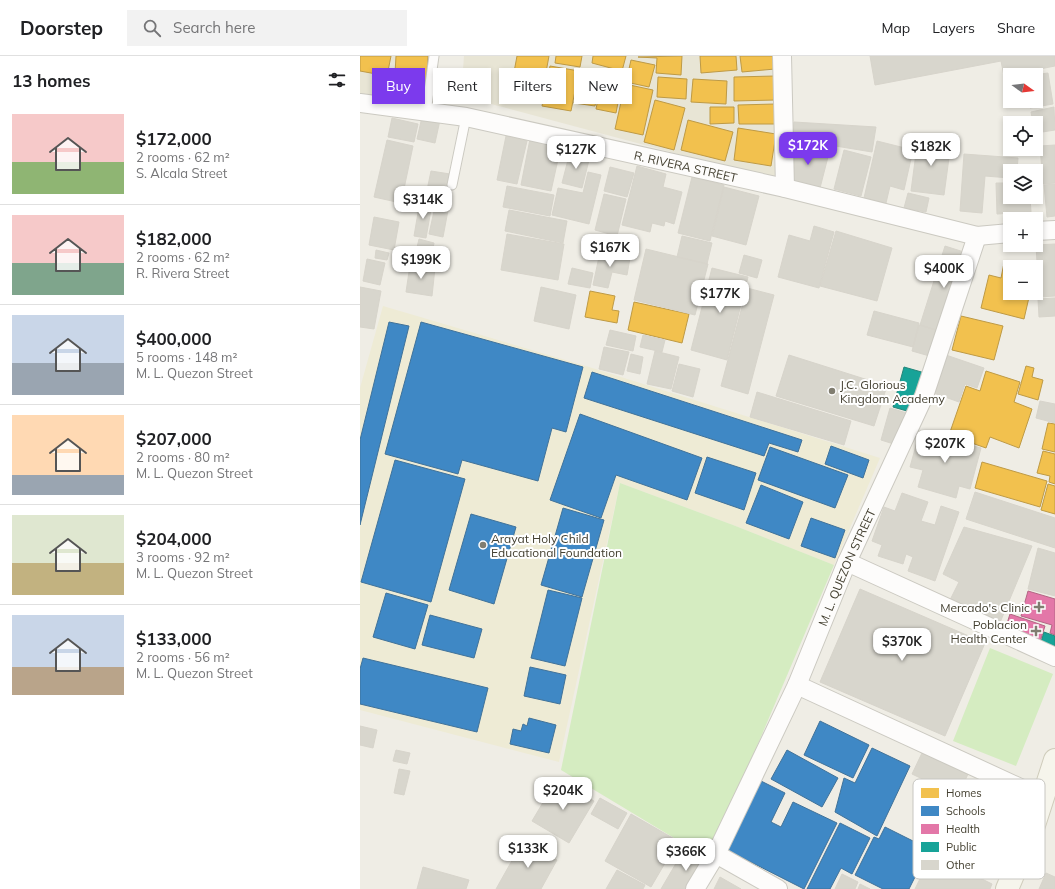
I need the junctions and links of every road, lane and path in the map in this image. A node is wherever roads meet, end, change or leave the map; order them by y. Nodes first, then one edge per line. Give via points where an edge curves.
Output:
1 (434, 56) edge
2 (782, 56) edge
3 (360, 103) edge
4 (426, 112) junction
5 (466, 117) junction
6 (452, 185) dead end
7 (785, 188) junction
8 (1055, 230) edge
9 (1043, 231) edge
10 (1003, 234) edge
11 (977, 236) junction
12 (848, 562) junction
13 (1055, 657) edge
14 (798, 685) junction
15 (1055, 760) edge
16 (1001, 779) edge
17 (1045, 789) edge
18 (716, 854) junction
19 (1012, 879) edge
20 (695, 889) edge
21 (778, 889) edge
22 (1008, 889) edge

1 - 4 lane
2 - 7 street
3 - 4 street, R. RIVERA STREET
4 - 5 street, R. RIVERA STREET
5 - 6 lane
5 - 7 street, R. RIVERA STREET
7 - 11 street, R. RIVERA STREET
8 - 9 street
10 - 11 street, R. RIVERA STREET
11 - 12 street, M. L. QUEZON STREET via 924,396
12 - 13 street
12 - 14 street, M. L. QUEZON STREET
14 - 16 street
14 - 18 street, M. L. QUEZON STREET
15 - 17 main road
18 - 20 street, M. L. QUEZON STREET
18 - 21 street
19 - 22 main road

